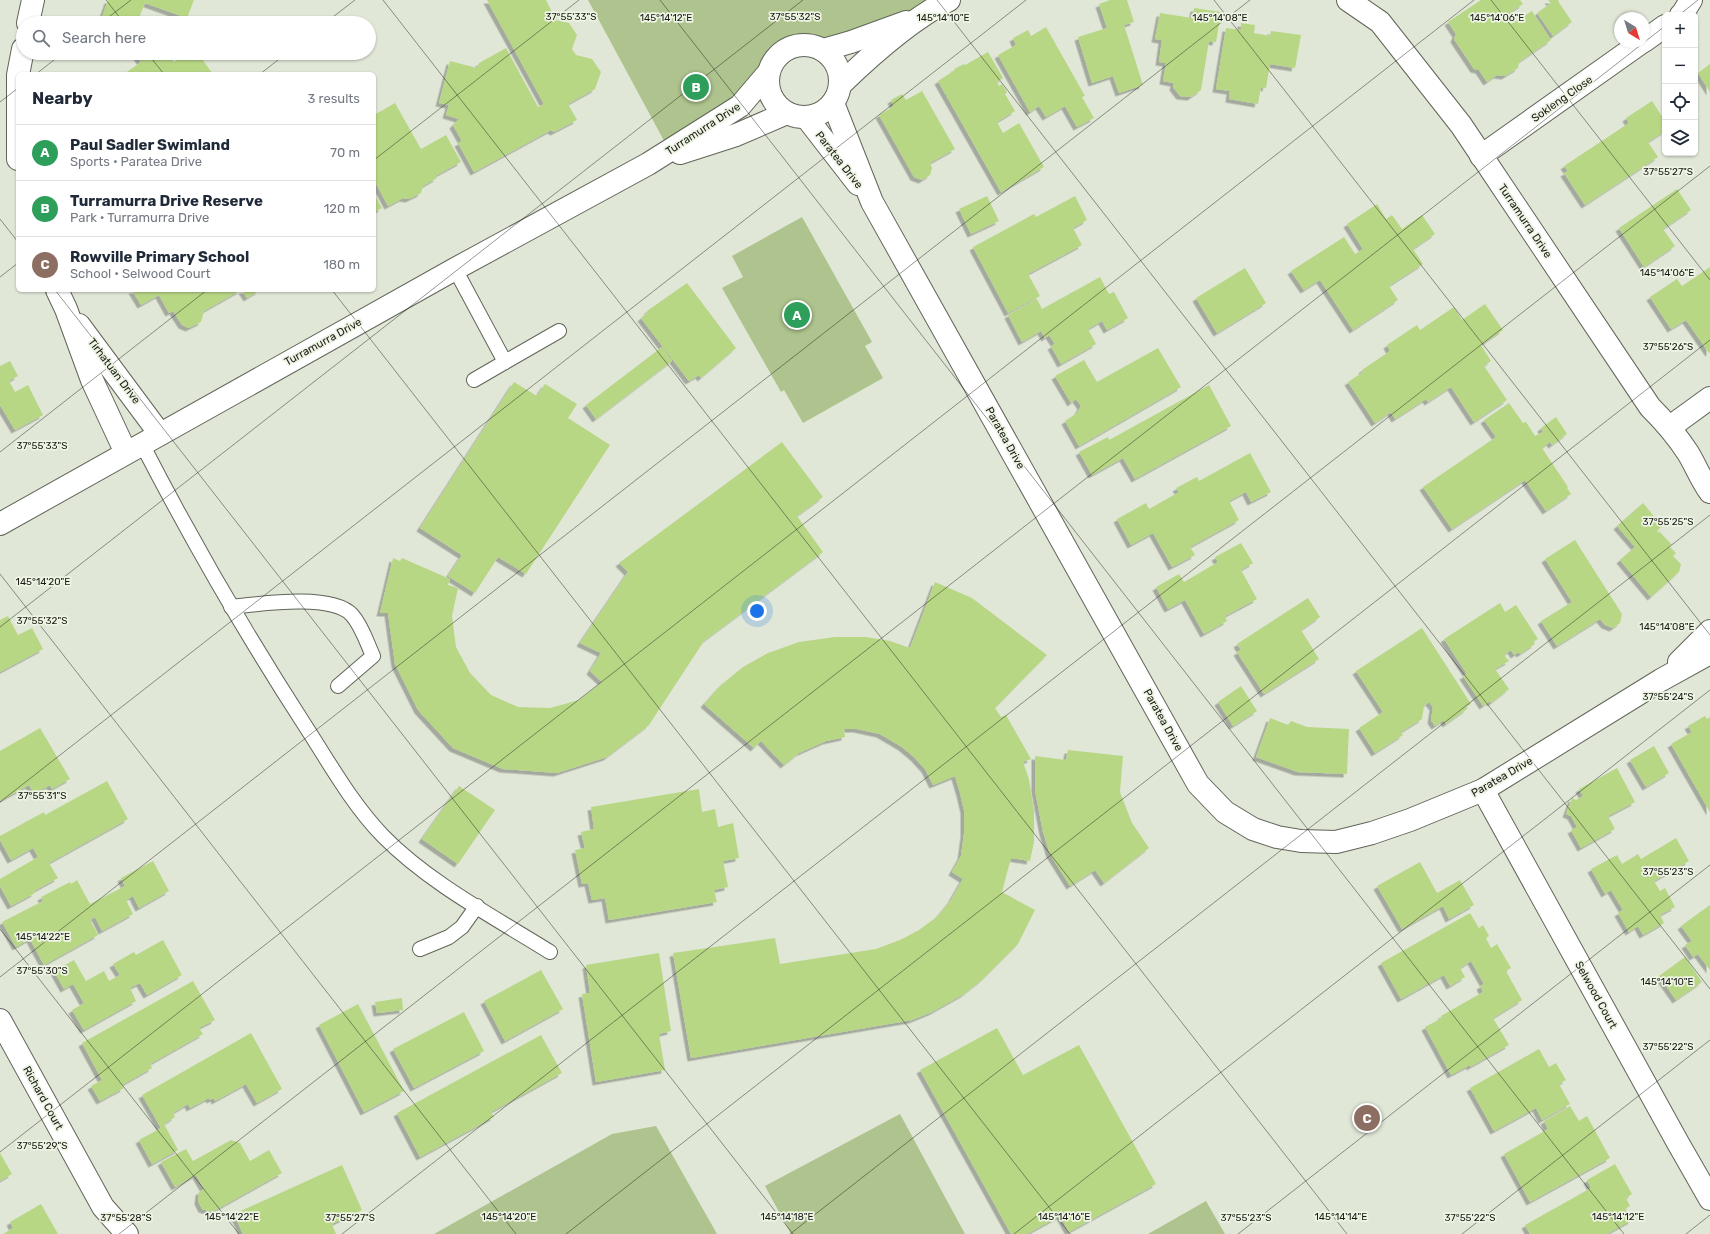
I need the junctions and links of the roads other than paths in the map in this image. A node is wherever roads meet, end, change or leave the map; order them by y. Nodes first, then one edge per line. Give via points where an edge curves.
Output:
1 (33, 0) edge
2 (1348, 0) edge
3 (1691, 0) edge
4 (938, 5) edge
5 (1684, 12) edge
6 (30, 16) edge
7 (1662, 28) edge
8 (1650, 36) edge
9 (1633, 48) edge
10 (823, 50) junction
11 (21, 60) edge
12 (19, 72) edge
13 (769, 72) junction
14 (837, 94) junction
15 (797, 115) junction
16 (1481, 156) junction
17 (648, 164) junction
18 (872, 202) junction
19 (454, 269) junction
20 (62, 299) edge
21 (559, 331) dead end
22 (505, 362) junction
23 (474, 380) dead end
24 (1710, 398) edge
25 (1670, 427) junction
26 (143, 443) junction
27 (1689, 455) junction
28 (1710, 471) edge
29 (1710, 492) edge
30 (0, 524) edge
31 (231, 606) junction
32 (1710, 631) edge
33 (1710, 653) edge
34 (1661, 680) junction
35 (338, 686) dead end
36 (1483, 790) junction
37 (477, 906) junction
38 (420, 949) dead end
39 (550, 952) dead end
40 (0, 1020) edge
41 (1710, 1199) edge
42 (127, 1234) edge

1 - 6 street
2 - 16 street, Turramurra Drive via 1380,22 1456,118
3 - 5 street
4 - 10 street via 851,42
4 - 14 street via 860,66
7 - 8 street, Sokleng Close
9 - 16 street, Sokleng Close
10 - 13 street via 801,45 791,48 781,53
10 - 14 street via 837,64
11 - 12 street
13 - 15 street via 771,96 778,106
13 - 17 street, Turramurra Drive via 740,106
14 - 15 street via 825,110 816,115
14 - 18 street, Paratea Drive
15 - 17 street, Turramurra Drive
15 - 18 street, Paratea Drive
16 - 25 street, Turramurra Drive via 1650,407
17 - 19 street, Turramurra Drive
18 - 36 street, Paratea Drive via 1198,784 1226,812 1253,829 1277,837 1301,842 1336,842 1410,820
19 - 22 lane
19 - 26 street, Turramurra Drive
20 - 26 street, Tirhatuan Drive
20 - 26 street, Tirhatuan Drive via 92,380
21 - 22 lane
22 - 23 lane
24 - 25 street
25 - 27 street, Turramurra Drive
26 - 30 street, Turramurra Drive
26 - 31 lane via 214,579
27 - 28 street, Turramurra Drive
27 - 29 street, Turramurra Drive
31 - 35 lane via 288,601 310,602 348,612 357,622 373,656
31 - 37 lane via 287,699 361,810 383,836 420,870
32 - 34 street, Paratea Drive
33 - 34 street, Paratea Drive
34 - 36 street, Paratea Drive
36 - 41 street, Selwood Court
37 - 38 lane via 462,927 449,937
37 - 39 lane
40 - 42 street, Richard Court via 104,1207

